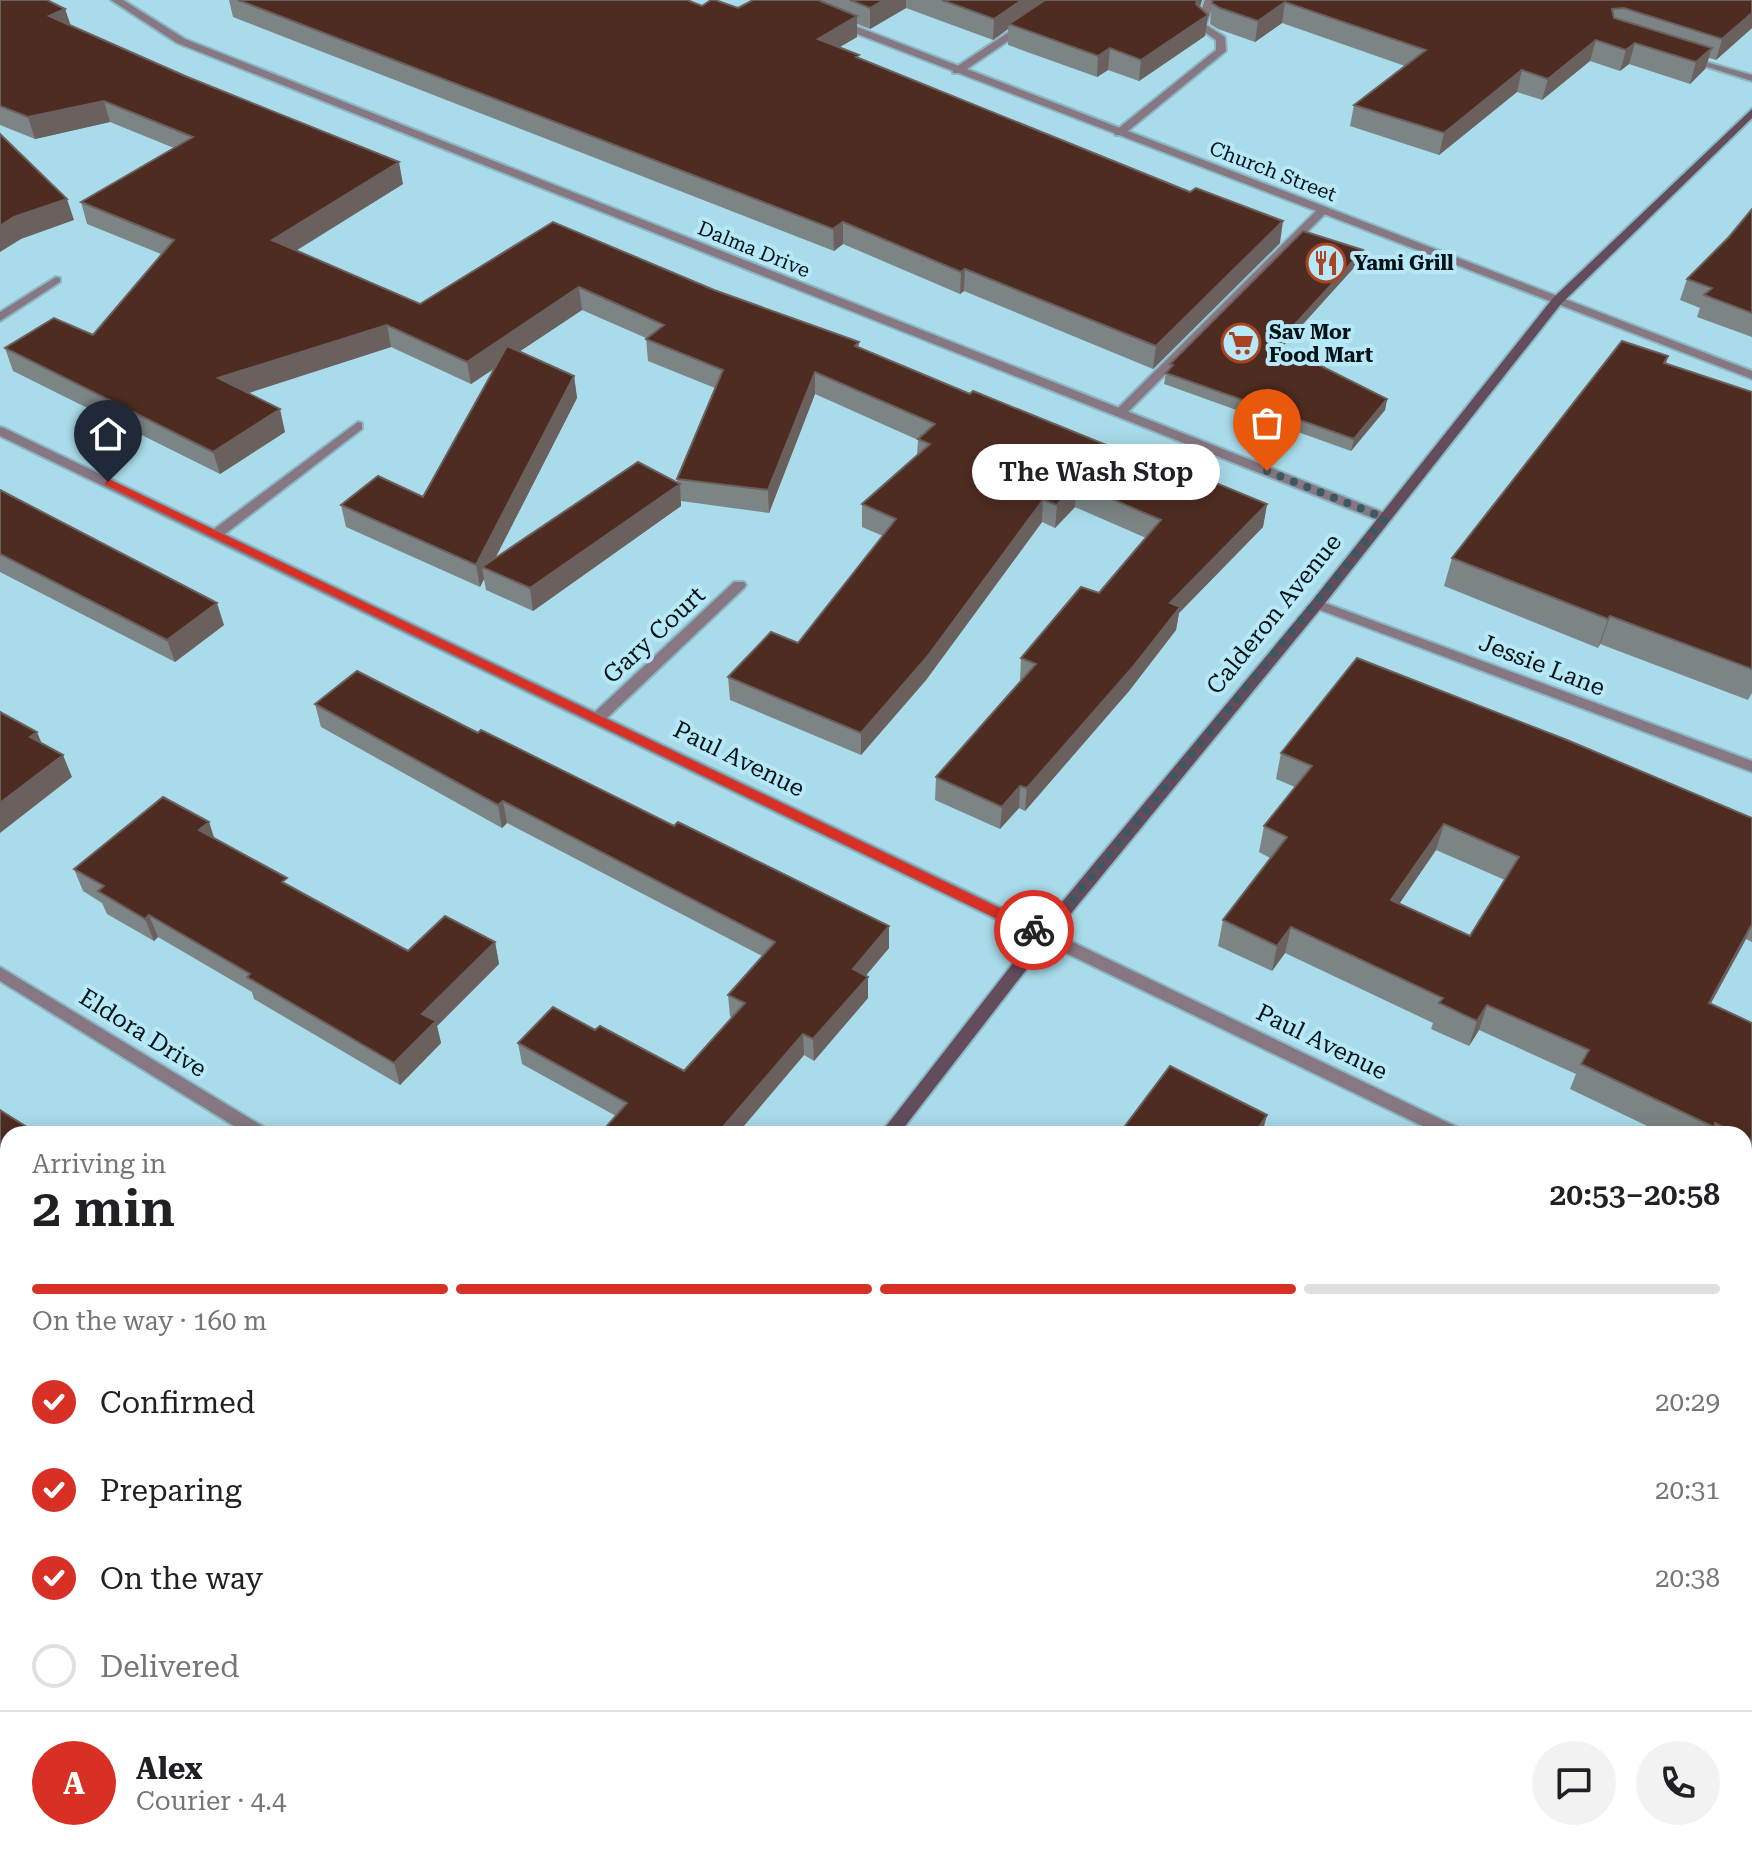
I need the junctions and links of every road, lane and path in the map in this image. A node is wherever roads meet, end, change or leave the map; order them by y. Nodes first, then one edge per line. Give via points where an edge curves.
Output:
1 (116, 0) edge
2 (1210, 0) edge
3 (821, 16) edge
4 (1037, 18) edge
5 (1678, 55) edge
6 (957, 71) junction
7 (1752, 78) edge
8 (1752, 112) edge
9 (1119, 133) junction
10 (1322, 211) junction
11 (56, 280) dead end
12 (1557, 301) junction
13 (0, 317) edge
14 (1752, 375) edge
15 (1120, 413) junction
16 (358, 426) dead end
17 (0, 431) edge
18 (1385, 518) junction
19 (217, 534) junction
20 (739, 585) dead end
21 (1317, 604) junction
22 (598, 718) junction
23 (1752, 767) edge
24 (1044, 935) junction
25 (0, 973) edge
26 (248, 1126) edge
27 (895, 1126) edge
28 (1438, 1126) edge

1 - 15 street, Dalma Drive via 181,41
2 - 9 street via 1201,26 1221,39 1221,51
3 - 6 street, Church Street
4 - 6 street
5 - 7 street
6 - 9 street, Church Street
8 - 12 street, Calderon Avenue
9 - 10 street, Church Street
10 - 12 street, Church Street
10 - 15 street
11 - 13 street
12 - 14 street, Church Street
12 - 18 street, Calderon Avenue
15 - 18 street, Dalma Drive
16 - 19 street
17 - 19 street, Paul Avenue
18 - 21 street, Calderon Avenue
19 - 22 street, Paul Avenue
20 - 22 street, Gary Court
21 - 23 street, Jessie Lane
21 - 24 street, Calderon Avenue
22 - 24 street, Paul Avenue
24 - 27 street, Calderon Avenue
24 - 28 street, Paul Avenue
25 - 26 street, Eldora Drive

